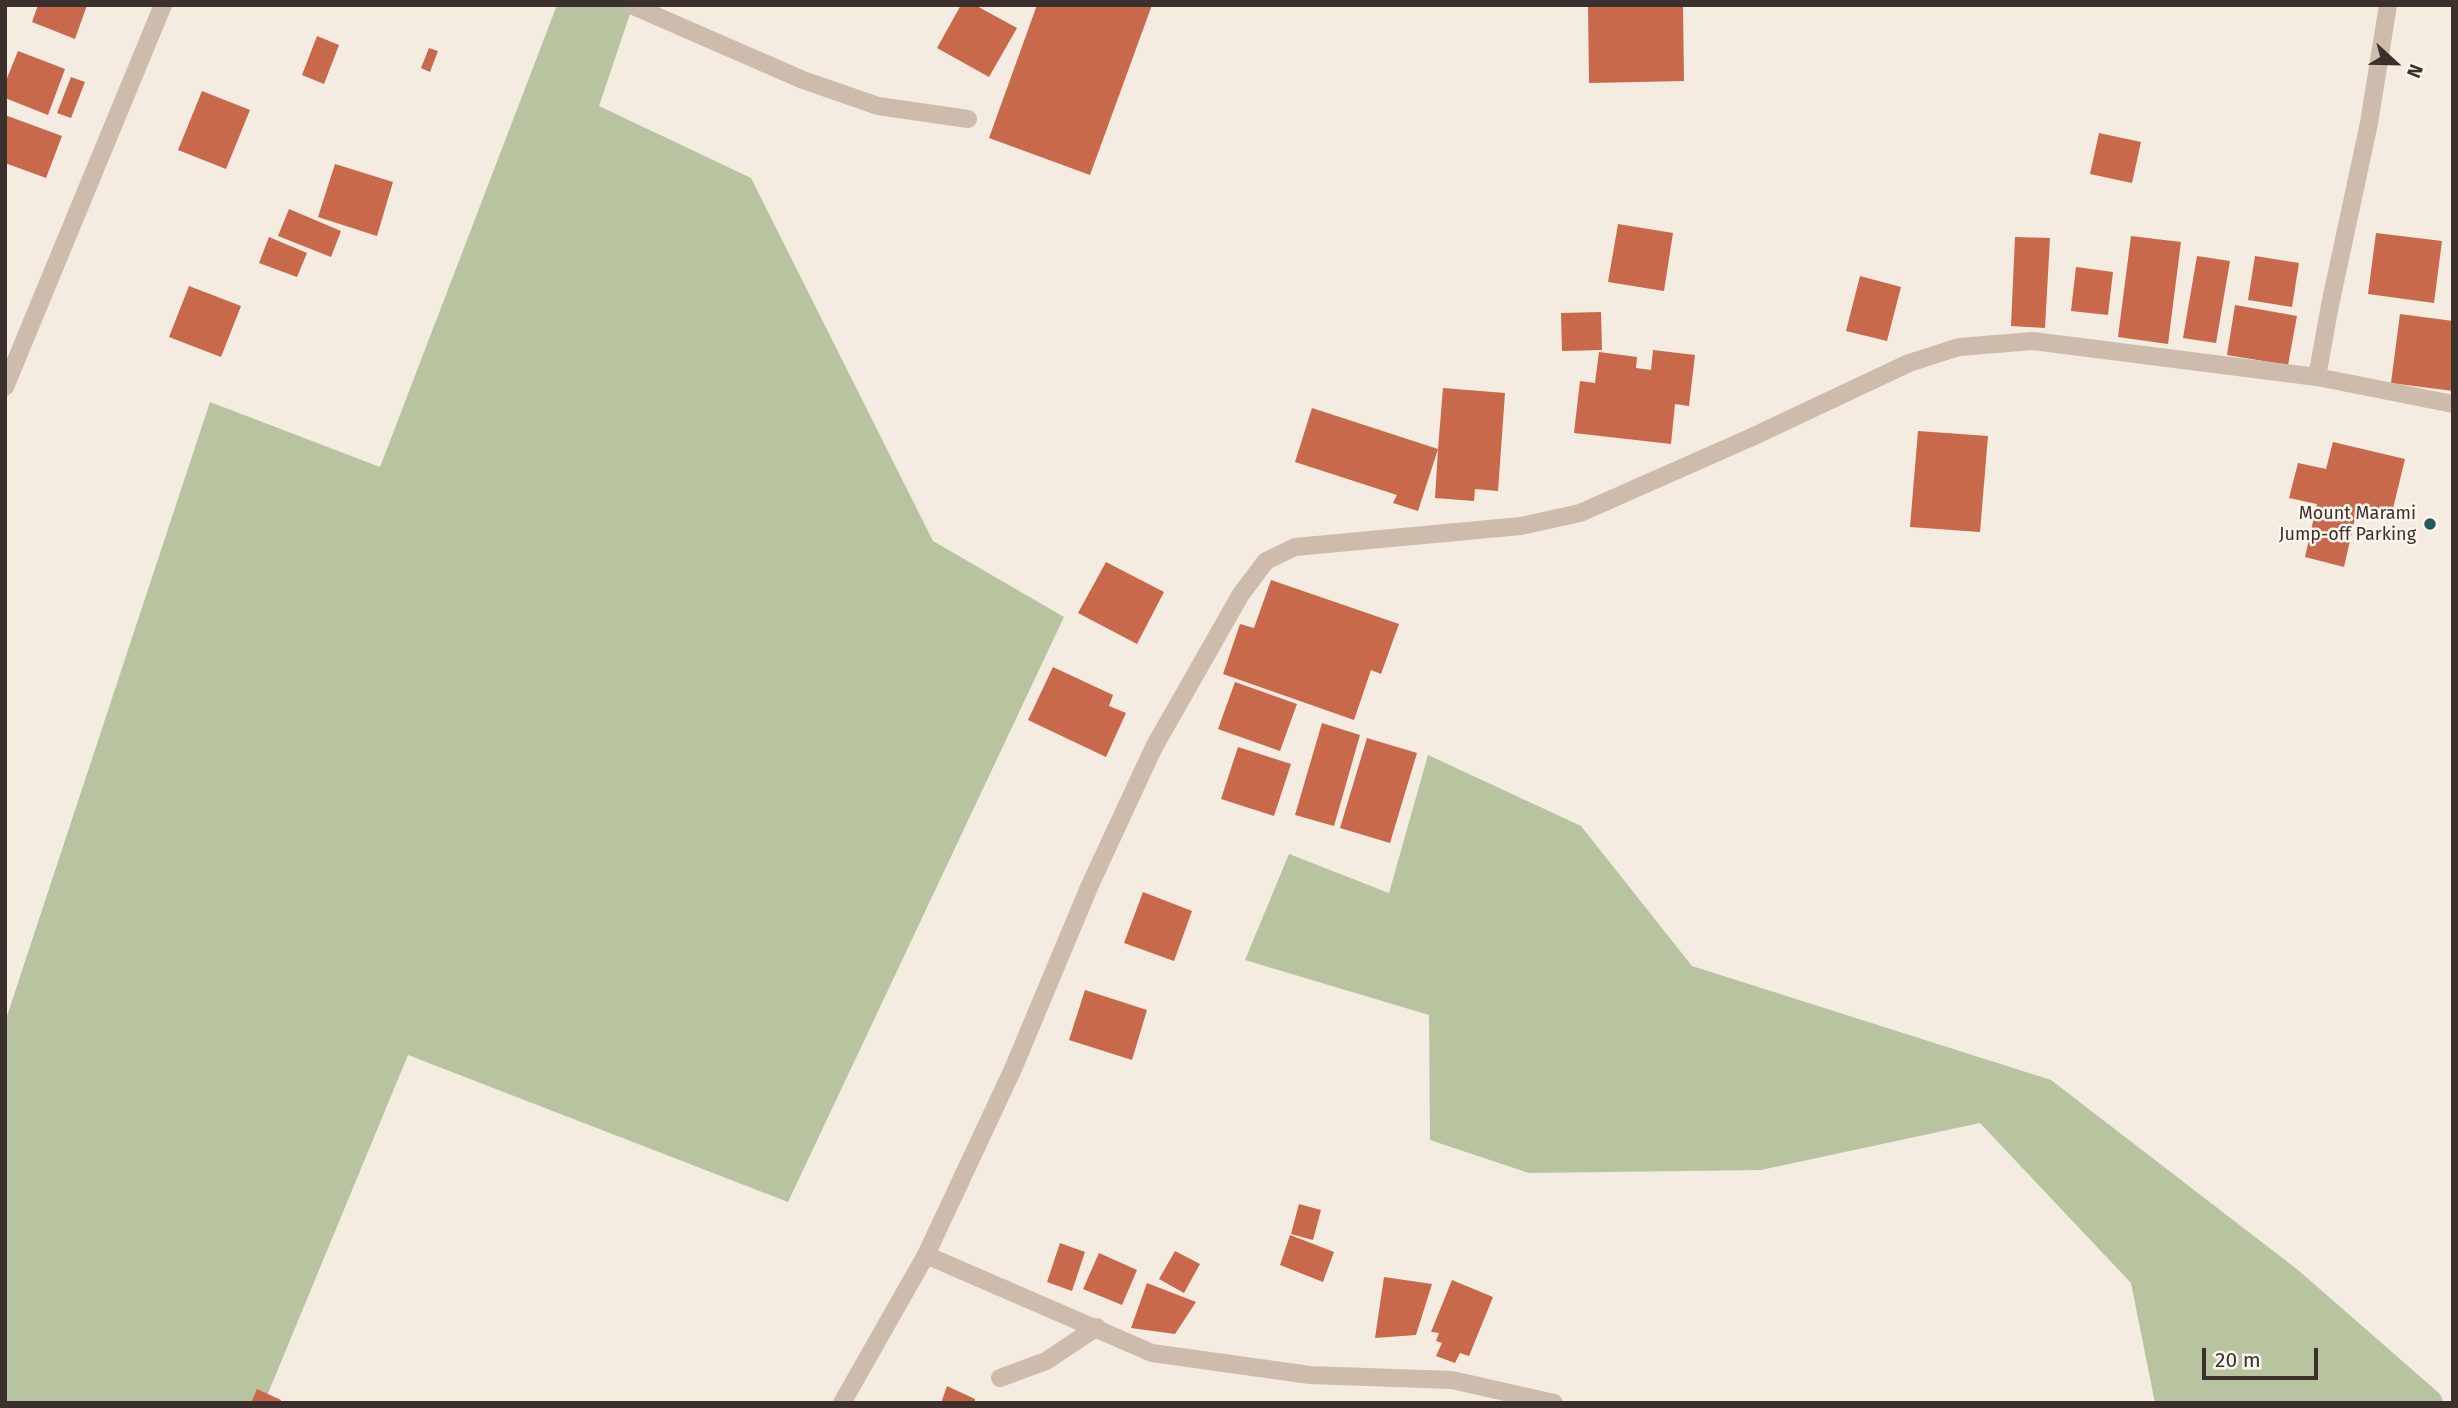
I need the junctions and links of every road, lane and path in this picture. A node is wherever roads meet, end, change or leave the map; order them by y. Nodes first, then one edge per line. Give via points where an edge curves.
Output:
1 (163, 5) edge
2 (631, 5) edge
3 (2388, 5) edge
4 (968, 119) dead end
5 (2318, 377) junction
6 (5, 387) edge
7 (2453, 404) edge
8 (926, 1255) junction
9 (1097, 1327) junction
10 (1000, 1378) dead end
11 (842, 1403) edge
12 (1553, 1403) edge

1 - 6 street
2 - 4 street via 803,80 866,102
3 - 5 street
5 - 7 street
5 - 8 street via 2033,341 1959,347 1909,363 1580,513 1521,526 1295,547 1266,561 1241,594 1154,747
8 - 9 street
8 - 11 street
9 - 10 street via 1046,1361
9 - 12 street via 1152,1353 1310,1375 1452,1380

